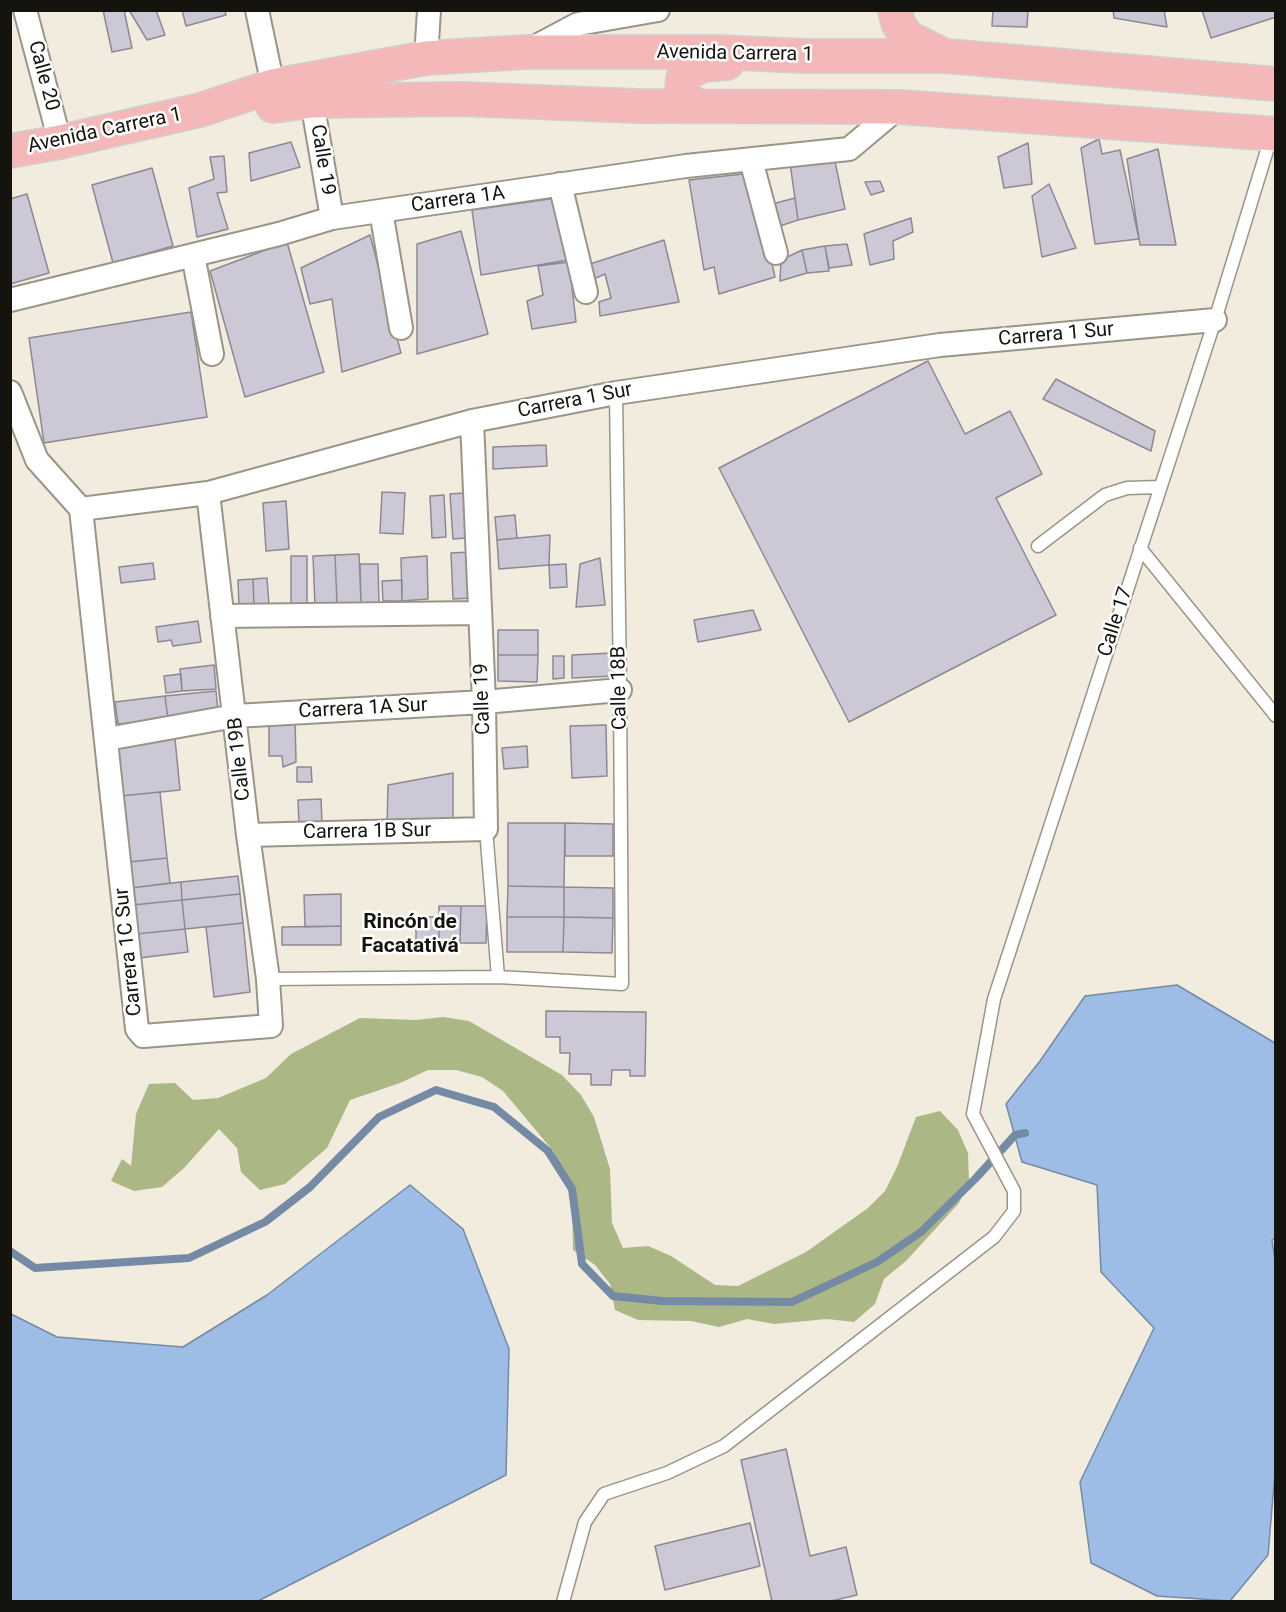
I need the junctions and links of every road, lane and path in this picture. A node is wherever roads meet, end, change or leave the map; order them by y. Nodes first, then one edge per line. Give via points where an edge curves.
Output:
1 (25, 10) edge
2 (257, 10) edge
3 (429, 10) edge
4 (658, 10) edge
5 (895, 10) edge
6 (525, 52) junction
7 (804, 56) junction
8 (946, 56) junction
9 (426, 58) junction
10 (1275, 84) edge
11 (273, 86) junction
12 (461, 99) junction
13 (312, 101) junction
14 (697, 106) junction
15 (899, 107) junction
16 (200, 110) junction
17 (1274, 133) edge
18 (60, 142) junction
19 (10, 151) edge
20 (751, 160) junction
21 (560, 184) junction
22 (381, 211) junction
23 (332, 218) junction
24 (776, 253) dead end
25 (192, 255) junction
26 (586, 292) dead end
27 (10, 300) edge
28 (1215, 320) junction
29 (400, 328) dead end
30 (212, 354) dead end
31 (10, 392) edge
32 (616, 393) junction
33 (472, 421) junction
34 (1160, 487) junction
35 (208, 493) junction
36 (81, 509) junction
37 (1038, 546) dead end
38 (1140, 548) junction
39 (480, 613) junction
40 (222, 616) junction
41 (620, 690) junction
42 (484, 702) junction
43 (235, 716) junction
44 (1275, 716) edge
45 (107, 739) junction
46 (486, 829) junction
47 (248, 835) junction
48 (498, 977) junction
49 (268, 979) junction
50 (271, 1026) joint
51 (563, 1602) edge

1 - 18 street, Calle 20
2 - 11 street
3 - 9 street
4 - 6 street via 578,24
5 - 8 main road via 906,37
6 - 7 main road, Avenida Carrera 1
6 - 9 main road, Avenida Carrera 1
6 - 12 main road
7 - 8 main road, Avenida Carrera 1
7 - 14 main road via 704,65 687,72 682,90
8 - 10 main road, Avenida Carrera 1
9 - 11 main road, Avenida Carrera 1
11 - 16 main road, Avenida Carrera 1
12 - 13 main road, Avenida Carrera 1
12 - 14 main road, Avenida Carrera 1
13 - 16 main road, Avenida Carrera 1
13 - 23 street, Calle 19
14 - 15 main road, Avenida Carrera 1
15 - 17 main road, Avenida Carrera 1
15 - 20 street, Carrera 1A via 849,149
16 - 18 main road, Avenida Carrera 1
17 - 28 lane, Calle 17
18 - 19 main road, Avenida Carrera 1
20 - 21 street, Carrera 1A
20 - 24 street
21 - 22 street, Carrera 1A
21 - 26 street
22 - 23 street, Carrera 1A
22 - 29 street
23 - 25 street, Carrera 1A
25 - 27 street, Carrera 1A
25 - 30 street
28 - 32 street, Carrera 1 Sur via 940,345
28 - 34 lane, Calle 17
31 - 36 street via 37,460
32 - 33 street, Carrera 1 Sur
32 - 41 lane, Calle 18B
33 - 35 street, Carrera 1 Sur
33 - 39 street, Calle 19
34 - 37 lane via 1127,488 1105,495
34 - 38 lane, Calle 17
35 - 36 street, Carrera 1 Sur
35 - 40 street, Calle 19B
36 - 45 street
38 - 44 lane
38 - 51 lane, Calle 17 via 994,999 973,1114 1014,1191 1014,1211 994,1237 724,1446 667,1473 604,1494 585,1522
39 - 40 street
39 - 42 street, Calle 19
40 - 43 street, Calle 19B
41 - 42 street, Carrera 1A Sur
41 - 48 lane, Calle 18B via 621,984
42 - 43 street, Carrera 1A Sur
42 - 46 street, Calle 19
43 - 45 street, Carrera 1A Sur
43 - 47 street, Calle 19B
45 - 50 street, Carrera 1C Sur via 137,1029 143,1036
46 - 47 street, Carrera 1B Sur
46 - 48 lane, Calle 19
47 - 49 street, Calle 19B
48 - 49 lane
49 - 50 street, Calle 19B

